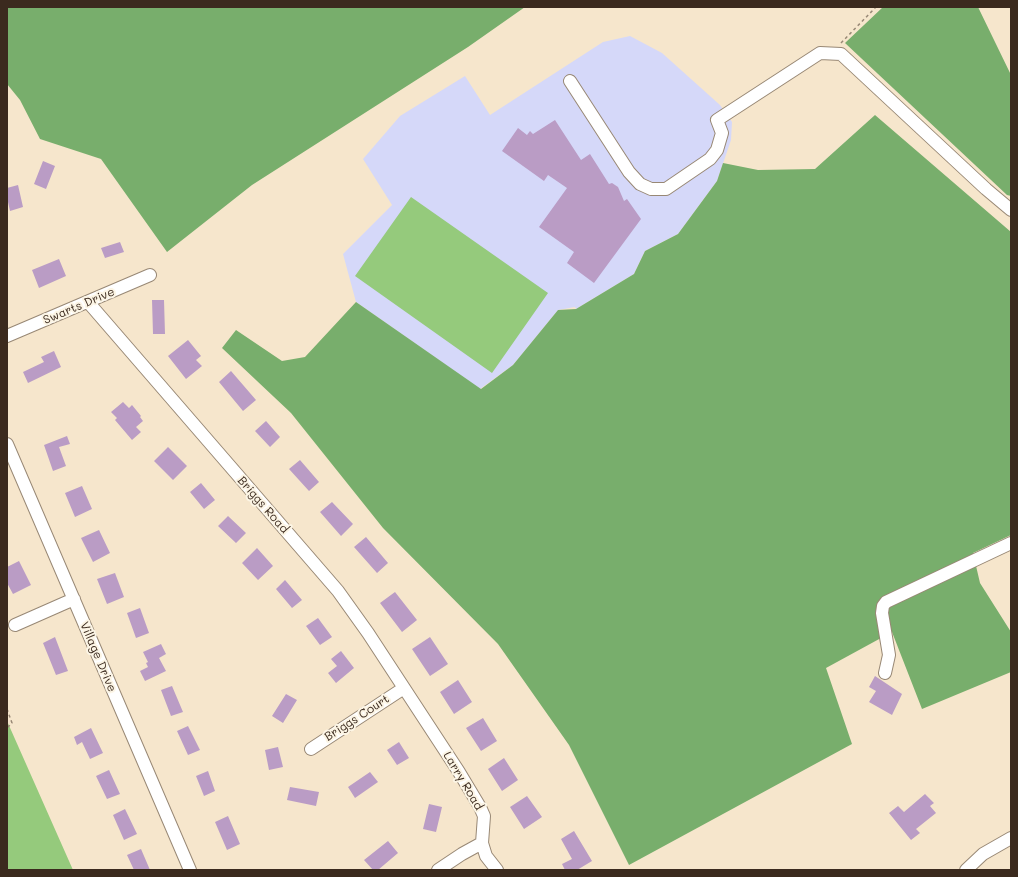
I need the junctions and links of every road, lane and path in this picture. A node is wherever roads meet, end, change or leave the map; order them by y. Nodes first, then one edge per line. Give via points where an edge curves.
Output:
1 (876, 7) edge
2 (830, 54) junction
3 (570, 81) dead end
4 (1011, 210) edge
5 (150, 275) dead end
6 (88, 302) junction
7 (7, 336) edge
8 (7, 444) edge
9 (1011, 543) edge
10 (74, 599) junction
11 (15, 625) dead end
12 (885, 673) dead end
13 (404, 688) junction
14 (7, 709) edge
15 (424, 719) joint
16 (7, 728) edge
17 (311, 749) dead end
18 (1011, 838) edge
19 (482, 844) junction
20 (190, 870) edge
21 (438, 870) edge
22 (497, 870) edge
23 (966, 870) edge

1 - 2 path
2 - 3 street via 820,53 717,120 722,133 717,150 710,159 666,189 651,189 640,184 629,172
2 - 4 street via 841,54
5 - 6 street, Swarts Drive
6 - 7 street, Swarts Drive
6 - 13 street, Briggs Road via 338,591
8 - 10 street, Village Drive
9 - 12 street via 886,602 882,613 889,655
10 - 11 street
10 - 20 street, Village Drive
13 - 15 street, Briggs Road
13 - 17 street, Briggs Court
14 - 16 path via 12,723
15 - 19 street, Larry Road via 480,807 484,825
18 - 23 street via 983,854
19 - 21 street
19 - 22 street via 486,856

